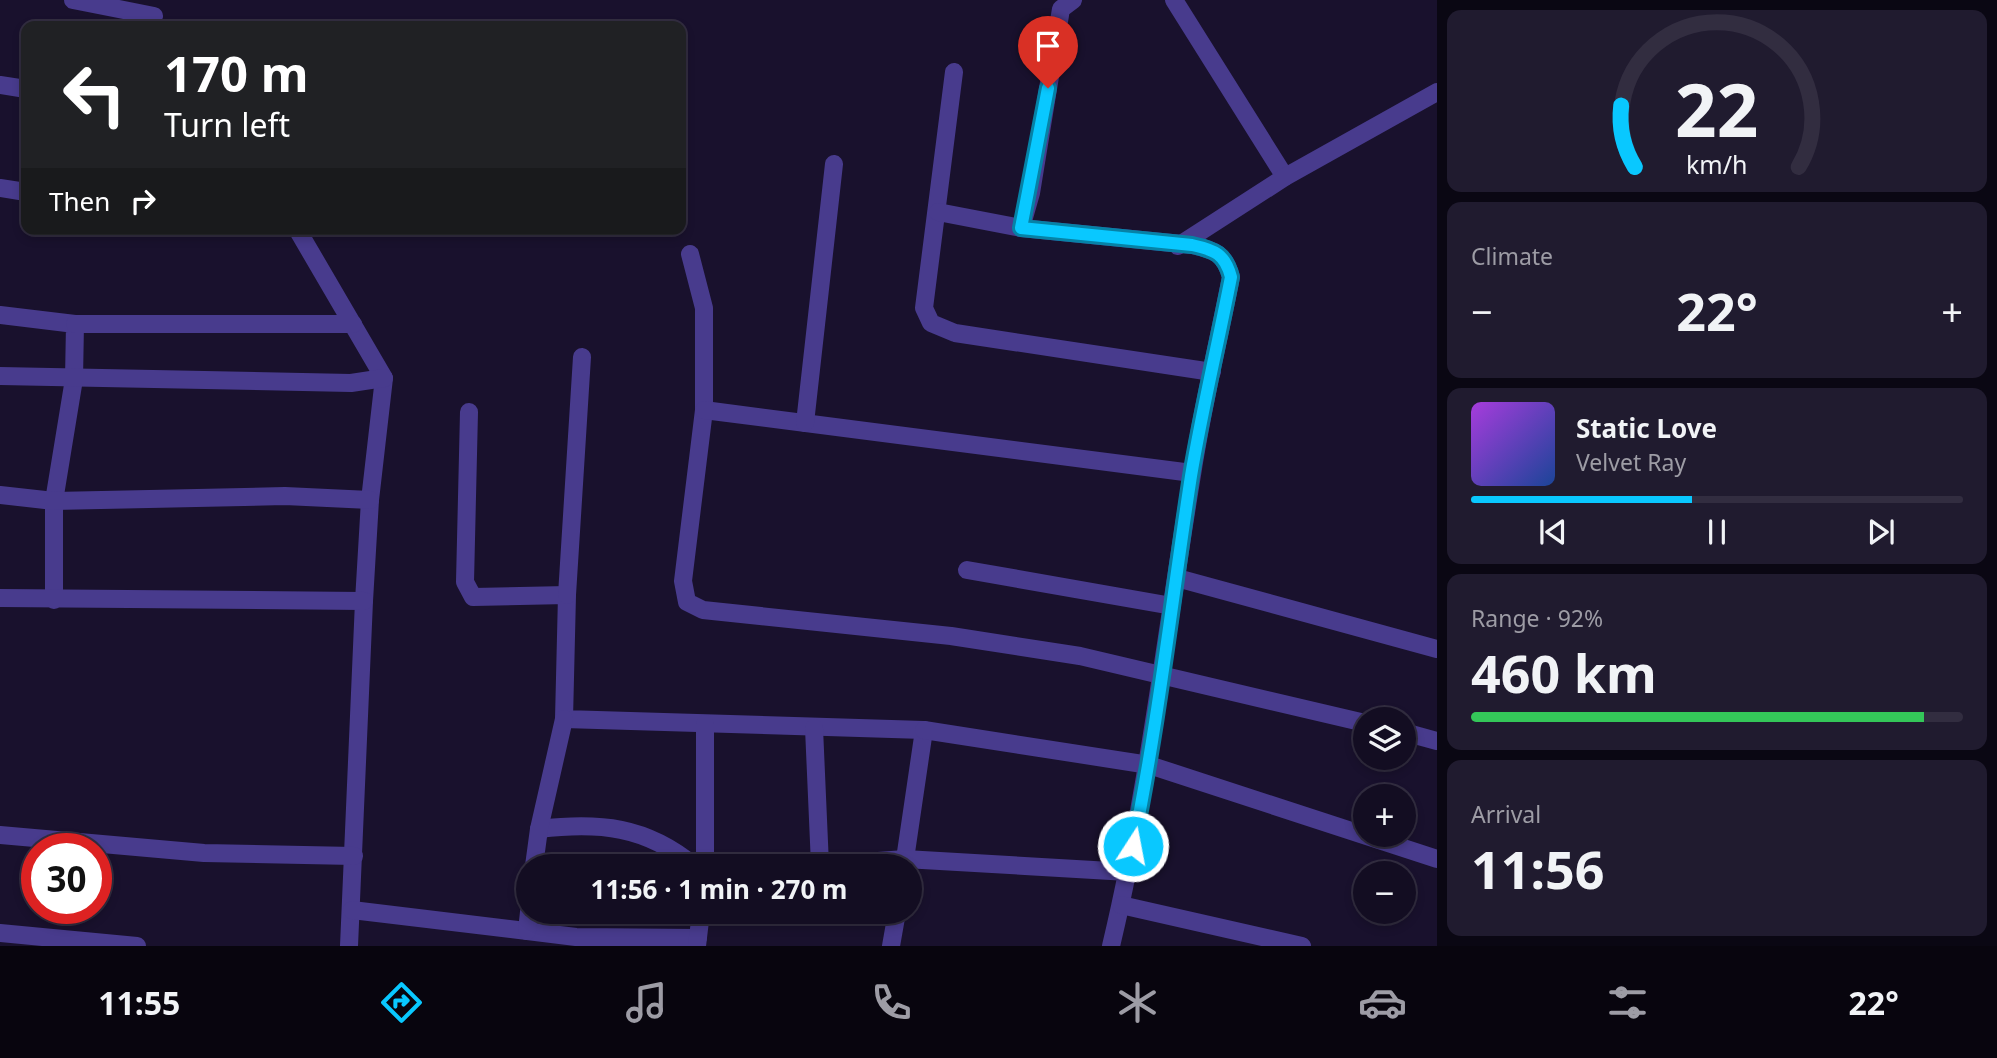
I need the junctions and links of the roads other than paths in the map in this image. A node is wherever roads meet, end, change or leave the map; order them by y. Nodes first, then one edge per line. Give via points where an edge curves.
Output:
1 (73, 0) edge
2 (1073, 0) edge
3 (1174, 0) edge
4 (154, 14) edge
5 (954, 72) dead end
6 (0, 85) edge
7 (21, 88) edge
8 (1437, 92) edge
9 (834, 164) dead end
10 (1285, 177) junction
11 (0, 188) edge
12 (21, 191) edge
13 (939, 212) junction
14 (1021, 228) junction
15 (301, 235) edge
16 (1178, 246) junction
17 (690, 254) dead end
18 (0, 315) edge
19 (75, 324) junction
20 (353, 324) junction
21 (583, 357) dead end
22 (1212, 372) junction
23 (0, 376) edge
24 (384, 378) junction
25 (74, 379) junction
26 (704, 410) junction
27 (469, 412) dead end
28 (805, 423) junction
29 (1192, 473) junction
30 (0, 495) edge
31 (370, 500) junction
32 (54, 501) junction
33 (967, 570) dead end
34 (1177, 578) junction
35 (568, 595) junction
36 (0, 598) edge
37 (54, 600) junction
38 (364, 601) junction
39 (1172, 606) junction
40 (1437, 649) edge
41 (1160, 674) junction
42 (564, 719) junction
43 (1353, 720) edge
44 (705, 724) junction
45 (814, 728) junction
46 (924, 730) junction
47 (1416, 736) edge
48 (1437, 741) edge
49 (1149, 765) junction
50 (539, 829) junction
51 (0, 835) edge
52 (536, 854) edge
53 (679, 854) edge
54 (705, 854) edge
55 (820, 854) edge
56 (906, 854) edge
57 (354, 856) junction
58 (1437, 859) edge
59 (922, 863) edge
60 (1128, 872) junction
61 (1121, 905) junction
62 (352, 910) junction
63 (528, 924) edge
64 (699, 924) edge
65 (895, 924) edge
66 (527, 931) junction
67 (0, 933) edge
68 (574, 942) edge
69 (697, 942) edge
70 (137, 946) edge
71 (349, 946) edge
72 (891, 946) edge
73 (1111, 946) edge
74 (1302, 946) edge

1 - 4 street
2 - 14 street via 1061,9 1031,193
3 - 10 street
5 - 13 street
6 - 7 street
8 - 10 street
9 - 28 street
10 - 16 street
11 - 12 street
13 - 14 street
13 - 22 street via 924,308 931,323 955,333
14 - 16 street
15 - 20 street
16 - 22 street via 1216,250 1227,261 1231,277
17 - 26 street via 704,309
18 - 19 street
19 - 20 street
19 - 25 street
20 - 24 street
21 - 35 street
22 - 29 street
23 - 25 street
24 - 25 street via 351,383
24 - 31 street
25 - 32 street
26 - 28 street
26 - 41 street via 683,581 687,603 703,610 995,642
27 - 35 street via 465,582 473,597
28 - 29 street
29 - 34 street
30 - 32 street
31 - 32 street via 285,496
31 - 38 street
32 - 37 street
33 - 39 street
34 - 39 street
34 - 40 street
35 - 42 street
36 - 37 street
37 - 38 street
38 - 57 street
39 - 41 street
41 - 43 street
41 - 49 street
42 - 44 street
42 - 50 street
44 - 45 street
44 - 54 street
45 - 46 street
45 - 55 street
46 - 49 street
46 - 56 street
47 - 48 street
49 - 58 street
49 - 60 street
50 - 52 street
50 - 53 street via 583,824 632,831
51 - 57 street via 204,853
57 - 62 street
59 - 60 street
60 - 61 street
61 - 73 street
61 - 74 street
62 - 66 street
62 - 71 street
63 - 66 street
64 - 69 street
65 - 72 street
66 - 68 street
67 - 70 street
68 - 69 street

